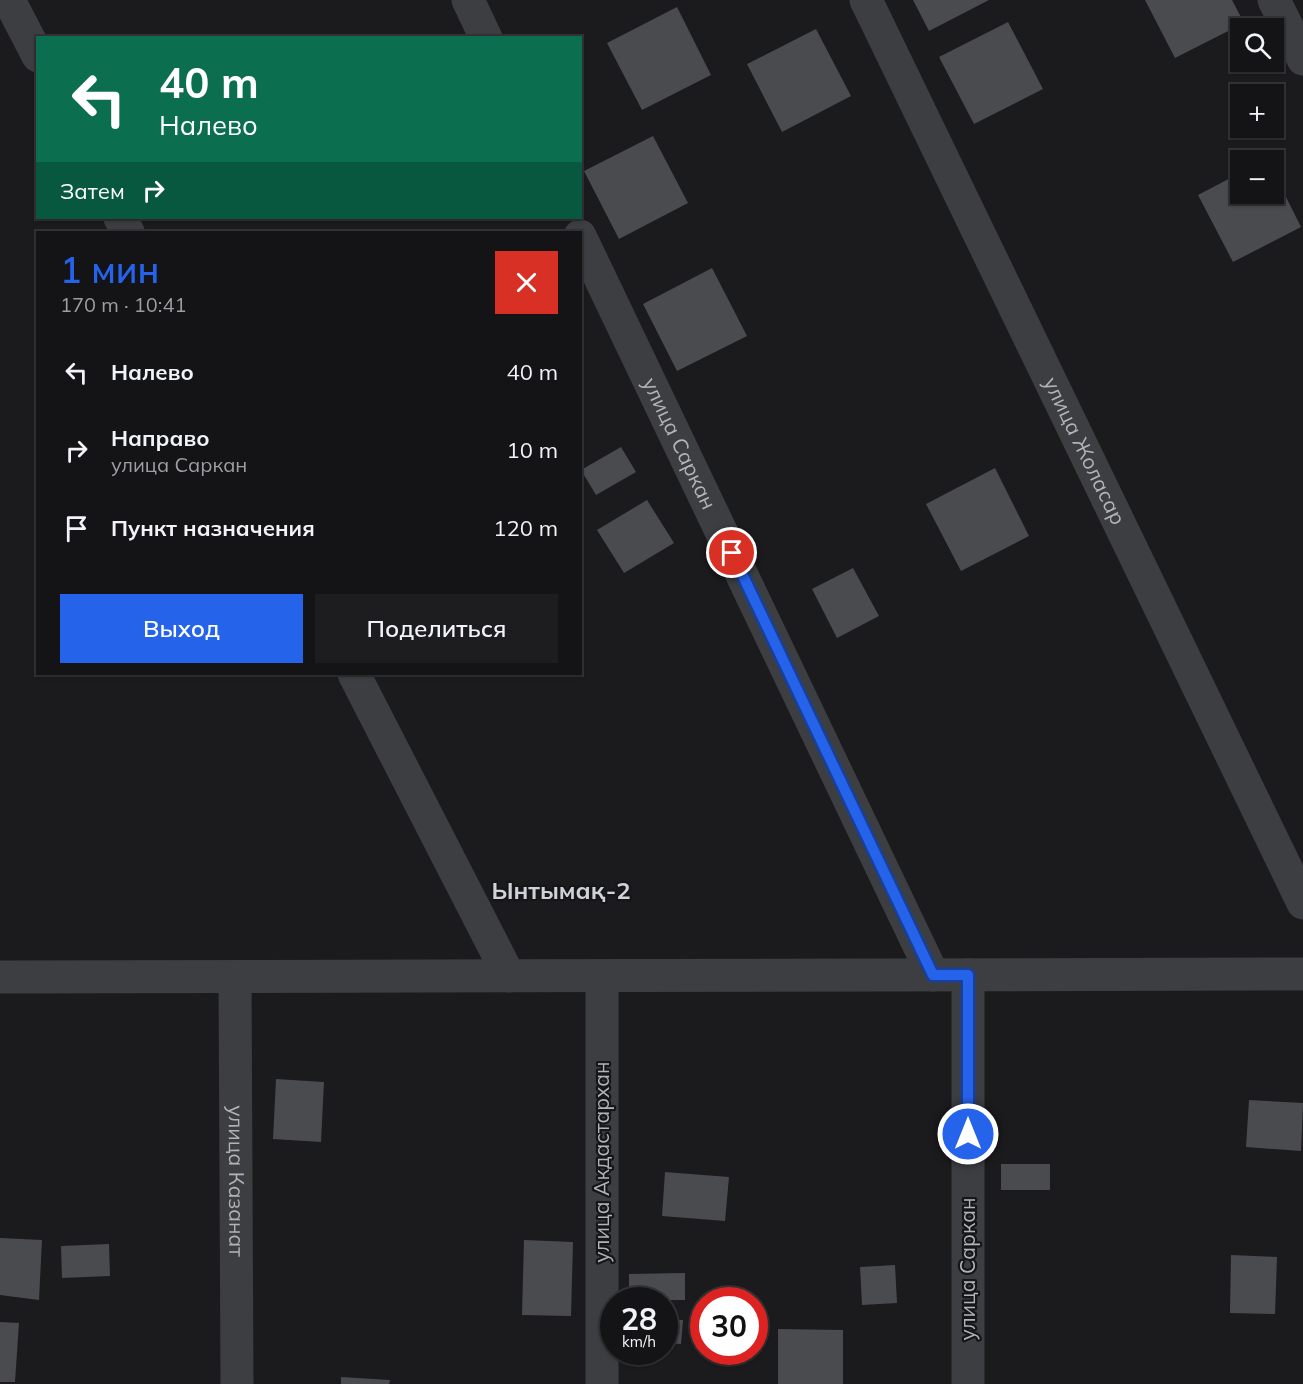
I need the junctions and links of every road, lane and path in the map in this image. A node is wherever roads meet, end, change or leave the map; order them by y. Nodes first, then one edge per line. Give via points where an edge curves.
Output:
1 (9, 0) edge
2 (468, 0) edge
3 (866, 0) edge
4 (1274, 0) edge
5 (485, 36) edge
6 (36, 52) edge
7 (1303, 59) edge
8 (582, 238) edge
9 (355, 675) edge
10 (1303, 903) edge
11 (1303, 974) edge
12 (933, 975) junction
13 (968, 975) junction
14 (509, 976) junction
15 (602, 976) junction
16 (0, 977) edge
17 (235, 977) junction
18 (237, 1384) edge
19 (602, 1384) edge
20 (968, 1384) edge

1 - 6 street
2 - 5 street
3 - 10 street, улица Жоласар
4 - 7 street
8 - 12 street, улица Саркан
9 - 14 street
11 - 13 street
12 - 13 street
12 - 15 street
13 - 20 street, улица Саркан
14 - 15 street
14 - 17 street
15 - 19 street, улица Акдастархан
16 - 17 street
17 - 18 street, улица Казанат

